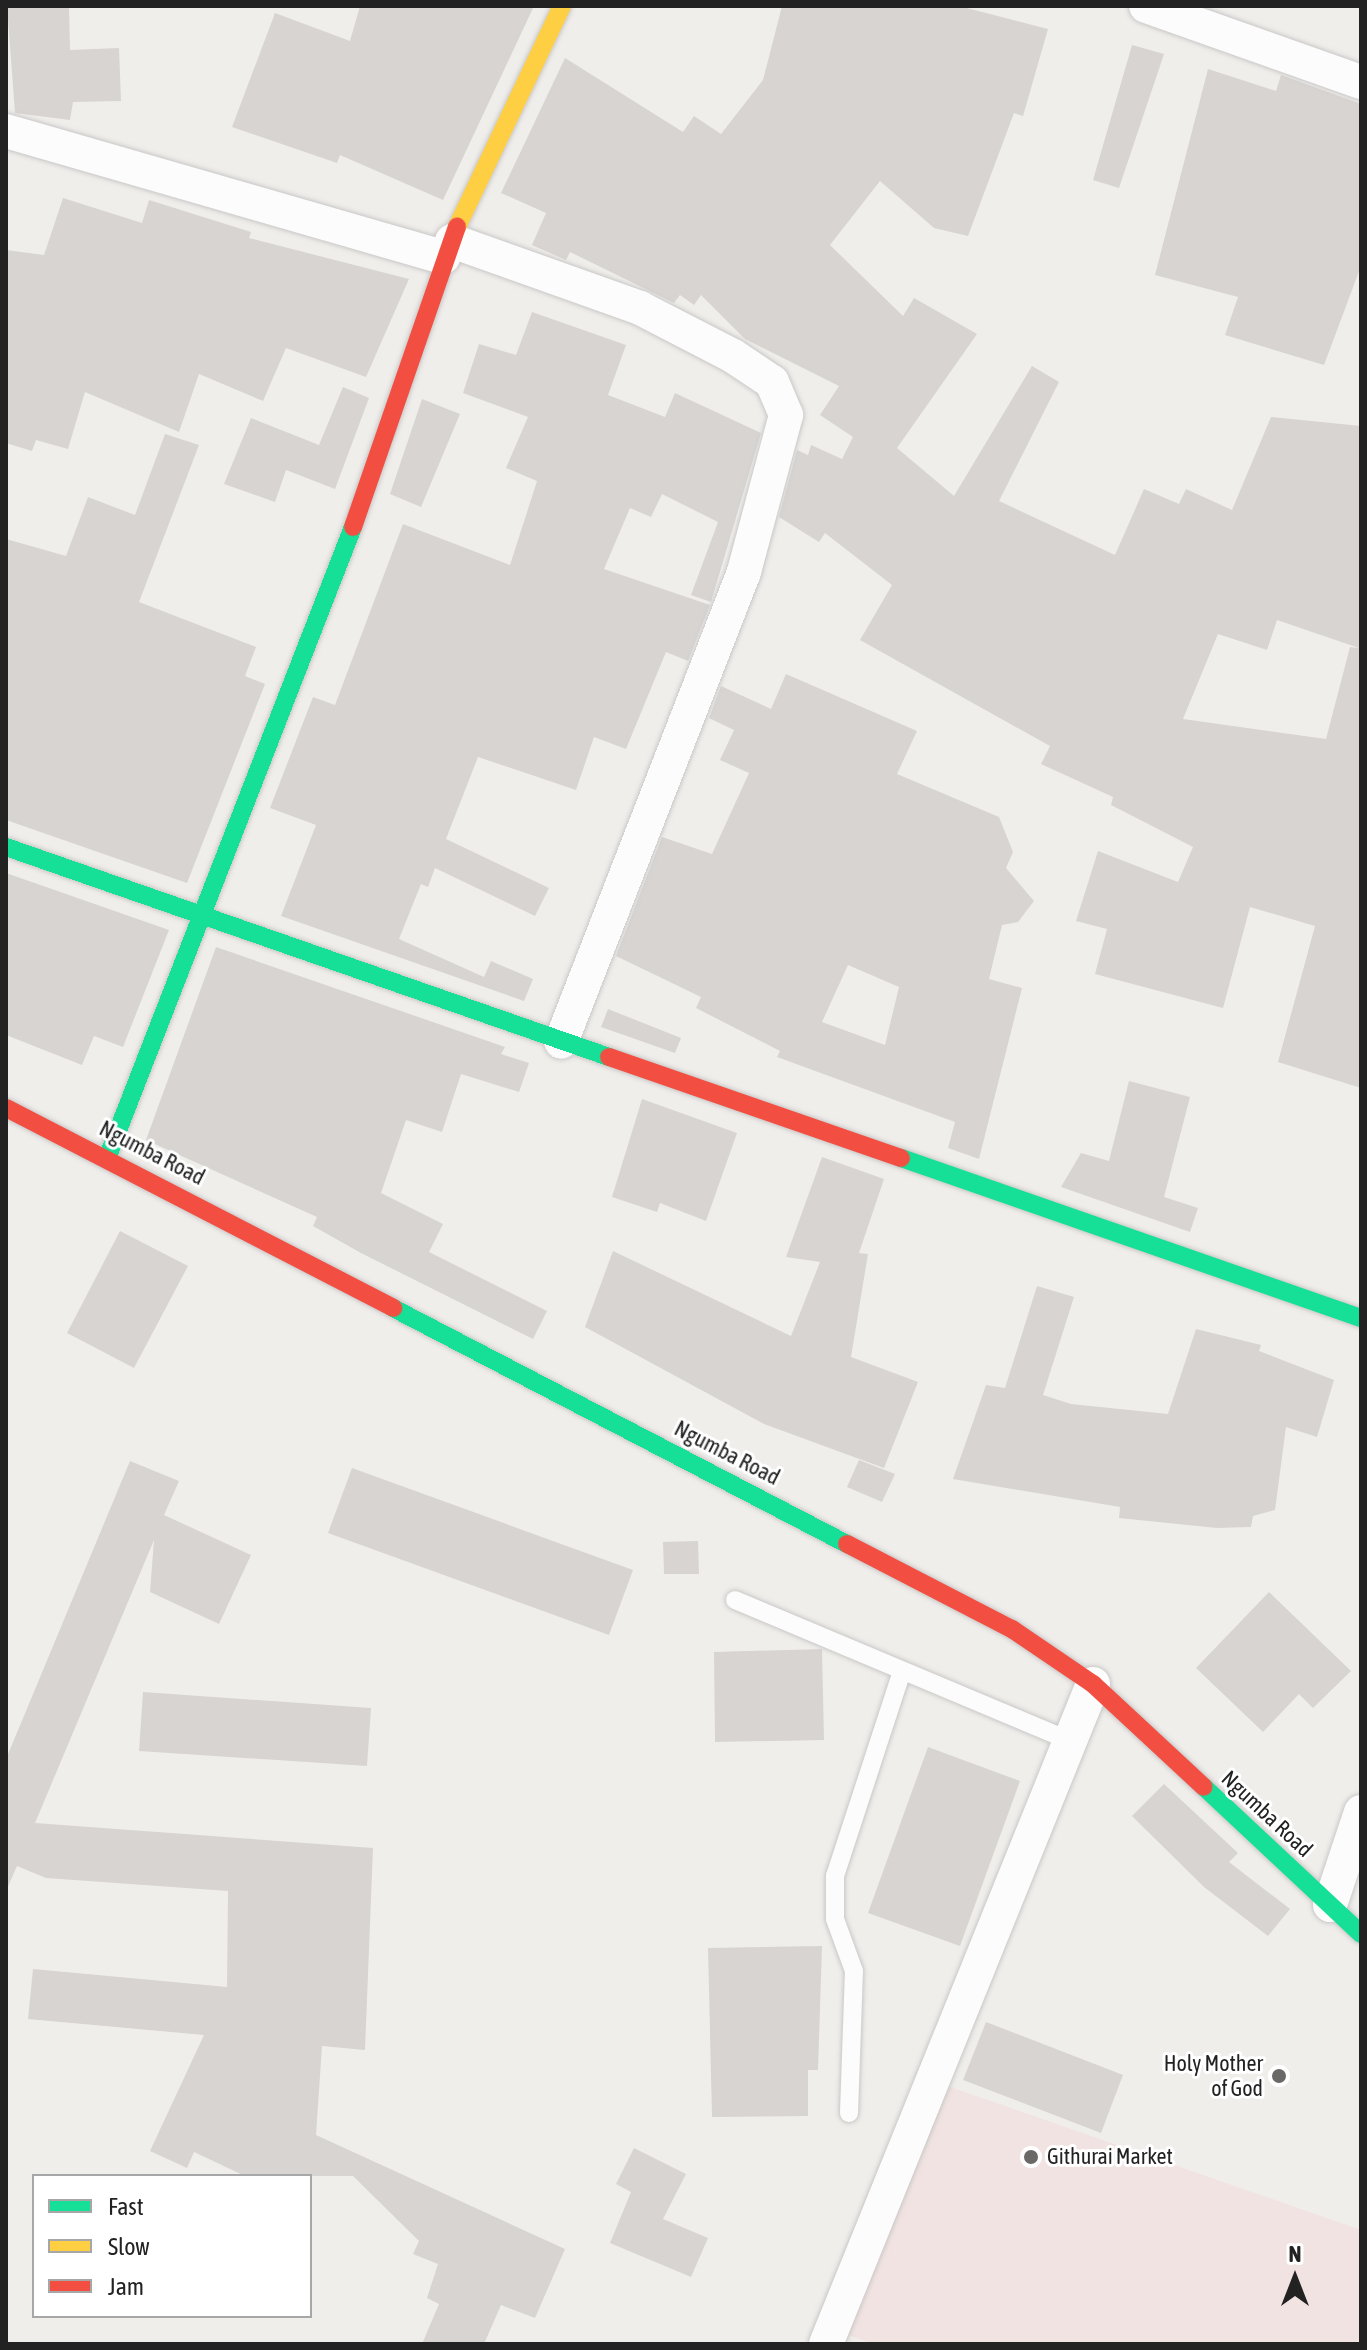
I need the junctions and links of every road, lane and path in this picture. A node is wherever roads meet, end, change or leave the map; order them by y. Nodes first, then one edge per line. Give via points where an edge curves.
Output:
1 (562, 6) edge
2 (1146, 6) edge
3 (1361, 82) edge
4 (6, 131) edge
5 (448, 249) junction
6 (6, 847) edge
7 (205, 914) junction
8 (561, 1042) junction
9 (6, 1108) edge
10 (108, 1156) junction
11 (1361, 1318) edge
12 (735, 1600) dead end
13 (902, 1671) junction
14 (1093, 1684) junction
15 (1071, 1741) junction
16 (1361, 1812) edge
17 (1330, 1905) junction
18 (1361, 1934) edge
19 (849, 2113) dead end
20 (826, 2344) edge

1 - 5 street
2 - 3 street
4 - 5 street
5 - 7 street via 351,532
5 - 8 street via 640,308 772,382 786,415 744,572
6 - 7 street
7 - 8 street
7 - 10 street
8 - 11 street
9 - 10 street, Ngumba Road
10 - 14 street, Ngumba Road via 987,1616
12 - 13 lane
13 - 15 lane
13 - 19 lane via 835,1876 835,1919 854,1971
14 - 15 street
14 - 17 street, Ngumba Road
15 - 20 street
16 - 17 street
17 - 18 street, Ngumba Road

